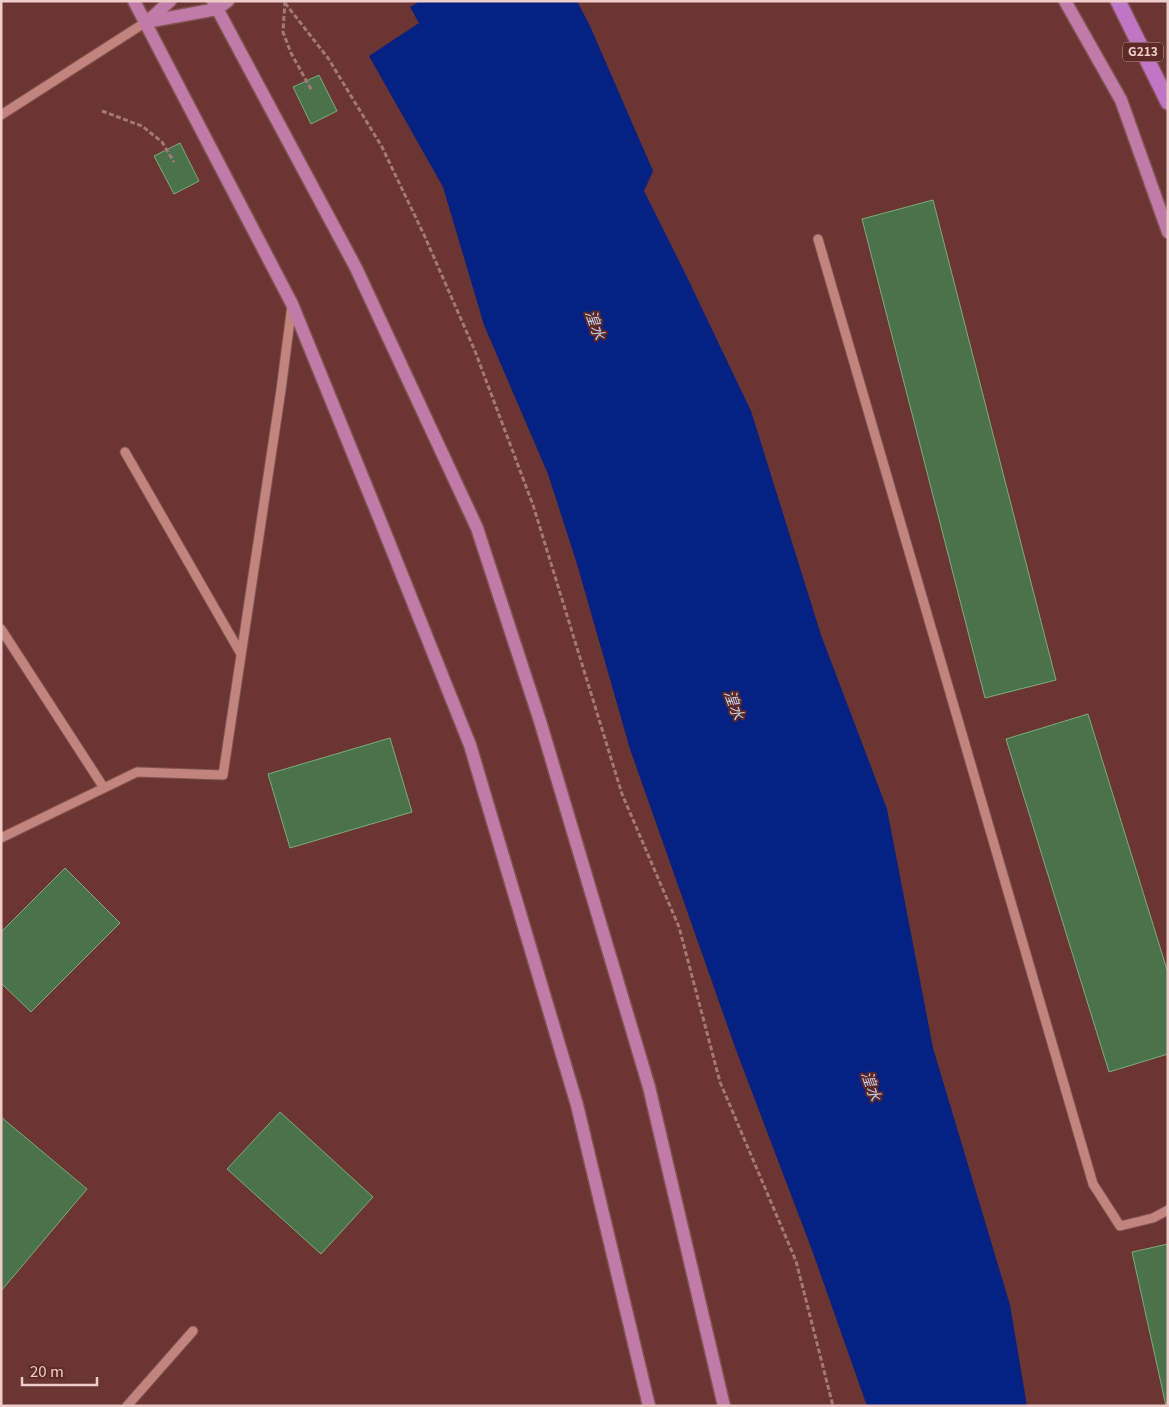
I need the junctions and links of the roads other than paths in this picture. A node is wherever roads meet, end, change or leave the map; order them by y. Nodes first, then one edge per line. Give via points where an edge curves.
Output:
1 (134, 1) edge
2 (170, 1) edge
3 (228, 1) edge
4 (1065, 1) edge
5 (1118, 1) edge
6 (215, 5) edge
7 (146, 22) junction
8 (1168, 102) edge
9 (1, 115) edge
10 (1168, 232) edge
11 (818, 239) dead end
12 (292, 304) junction
13 (126, 452) dead end
14 (1, 630) edge
15 (241, 654) junction
16 (104, 788) junction
17 (1, 838) edge
18 (1168, 1210) edge
19 (193, 1332) dead end
20 (127, 1406) edge
21 (649, 1406) edge
22 (724, 1406) edge

1 - 7 main road
2 - 7 main road
3 - 6 main road
4 - 10 main road via 1121,100
5 - 8 highway, G213
6 - 7 main road
6 - 22 main road via 356,268 477,528 540,721 649,1087
7 - 9 street
7 - 12 main road
11 - 18 street via 1093,1184 1120,1226 1153,1218
12 - 15 street
12 - 21 main road via 470,745 576,1105
13 - 15 street
14 - 16 street
15 - 16 street via 223,775 137,772
16 - 17 street
19 - 20 street

